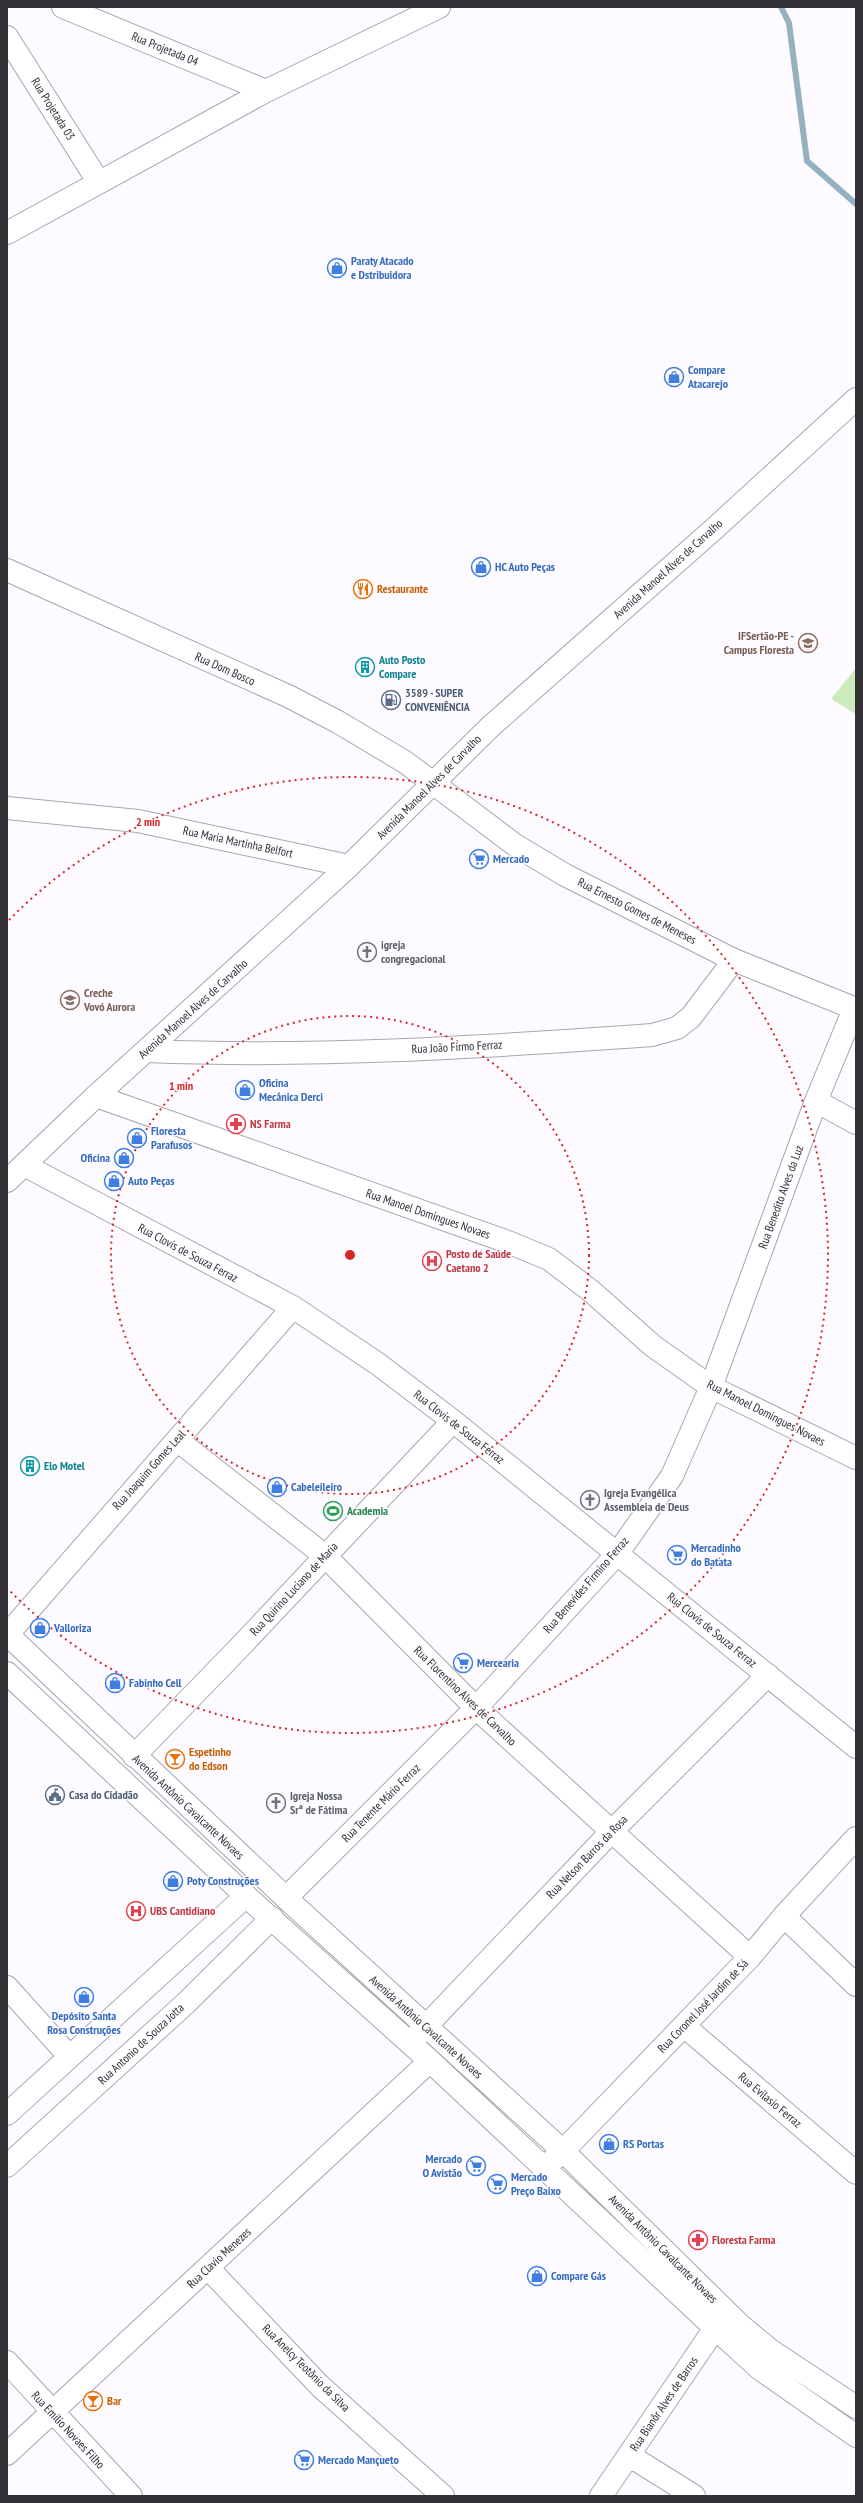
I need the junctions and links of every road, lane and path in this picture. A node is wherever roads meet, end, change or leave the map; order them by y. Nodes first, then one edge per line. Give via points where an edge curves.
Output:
1 (64, 7) edge
2 (401, 7) edge
3 (439, 7) edge
4 (392, 31) junction
5 (7, 37) edge
6 (266, 91) junction
7 (98, 181) junction
8 (7, 232) edge
9 (856, 399) edge
10 (7, 570) edge
11 (434, 784) junction
12 (7, 808) edge
13 (348, 866) junction
14 (734, 960) junction
15 (855, 1009) edge
16 (146, 1051) junction
17 (96, 1096) junction
18 (816, 1101) junction
19 (856, 1123) edge
20 (24, 1165) junction
21 (7, 1181) edge
22 (293, 1307) junction
23 (711, 1387) junction
24 (453, 1421) junction
25 (177, 1440) junction
26 (856, 1458) edge
27 (617, 1554) junction
28 (324, 1556) junction
29 (7, 1634) edge
30 (7, 1673) edge
31 (768, 1675) junction
32 (476, 1708) junction
33 (95, 1719) junction
34 (76, 1736) junction
35 (856, 1746) edge
36 (134, 1756) junction
37 (610, 1832) junction
38 (856, 1838) edge
39 (246, 1896) junction
40 (286, 1898) junction
41 (784, 1916) junction
42 (272, 1918) junction
43 (750, 1957) junction
44 (856, 1985) edge
45 (7, 1987) edge
46 (424, 2026) junction
47 (684, 2026) junction
48 (410, 2043) junction
49 (69, 2056) junction
50 (430, 2061) junction
51 (7, 2114) edge
52 (563, 2151) junction
53 (7, 2166) edge
54 (544, 2168) junction
55 (856, 2173) edge
56 (208, 2268) junction
57 (722, 2321) junction
58 (7, 2362) edge
59 (856, 2407) edge
60 (52, 2413) junction
61 (856, 2436) edge
62 (7, 2454) edge
63 (630, 2456) junction
64 (131, 2496) edge
65 (443, 2496) edge
66 (601, 2496) edge
67 (694, 2496) edge

1 - 6 street, Rua Projetada 04
2 - 4 street
3 - 4 street
4 - 6 street
5 - 7 street, Rua Projetada 03
6 - 7 street
7 - 8 street
9 - 11 street, Avenida Manoel Alves de Carvalho via 708,535 490,727
10 - 11 street, Rua Dom Bosco via 288,696 405,762
11 - 13 street, Avenida Manoel Alves de Carvalho
11 - 14 street, Rua Ernesto Gomes de Meneses via 515,845 565,875
12 - 13 street, Rua Maria Martinha Belfort via 138,821
13 - 16 street, Avenida Manoel Alves de Carvalho
14 - 15 street, Rua Ernesto Gomes de Meneses
14 - 16 street, Rua João Firmo Ferraz via 691,1017 677,1028 652,1035 448,1049 235,1055
15 - 18 street, Rua Benedito Alves da Luz
16 - 17 street, Avenida Manoel Alves de Carvalho
17 - 20 street, Avenida Manoel Alves de Carvalho
17 - 23 street, Rua Manoel Domingues Novaes via 508,1242 549,1259 591,1291 653,1346
18 - 19 street
18 - 23 street, Rua Benedito Alves da Luz
20 - 21 street, Avenida Manoel Alves de Carvalho
20 - 22 street, Rua Clovis de Souza Ferraz
22 - 24 street, Rua Clovis de Souza Ferraz via 378,1364
22 - 25 street, Rua Joaquim Gomes Leal
23 - 26 street, Rua Manoel Domingues Novaes
23 - 27 street, Rua Benevides Firmino Ferraz via 672,1476
24 - 27 street, Rua Clovis de Souza Ferraz
24 - 28 street, Rua Quirino Luciano de Maria
25 - 28 street, Rua Florentino Alves de Carvalho
25 - 29 street, Rua Joaquim Gomes Leal
27 - 31 street, Rua Clovis de Souza Ferraz
27 - 32 street, Rua Benevides Firmino Ferraz
28 - 32 street, Rua Florentino Alves de Carvalho
28 - 36 street, Rua Quirino Luciano de Maria
29 - 33 street, Avenida Antônio Cavalcante Novaes
30 - 34 street
31 - 35 street, Rua Clovis de Souza Ferraz
31 - 37 street, Rua Nelson Barros da Rosa
32 - 37 street, Rua Florentino Alves de Carvalho
32 - 40 street, Rua Tenente Mário Ferraz
33 - 34 street
33 - 36 street, Avenida Antônio Cavalcante Novaes
34 - 39 street
36 - 40 street, Avenida Antônio Cavalcante Novaes
37 - 43 street, Rua Florentino Alves de Carvalho
37 - 46 street, Rua Nelson Barros da Rosa
38 - 41 street, Rua Coronel José Jardim de Sá
39 - 42 street
39 - 49 street
40 - 46 street, Avenida Antônio Cavalcante Novaes
41 - 43 street, Rua Coronel José Jardim de Sá
41 - 44 street
42 - 48 street
42 - 53 street, Rua Antonio de Souza Jotta via 186,2002
43 - 47 street, Rua Coronel José Jardim de Sá
45 - 49 street
46 - 48 street, Rua Nelson Barros da Rosa
46 - 52 street, Avenida Antônio Cavalcante Novaes
47 - 52 street, Rua Coronel José Jardim de Sá
47 - 55 street, Rua Evilasio Ferraz
48 - 50 street
49 - 51 street
50 - 54 street
50 - 56 street, Rua Clavio Menezes
52 - 54 street, Rua Coronel José Jardim de Sá
52 - 57 street, Avenida Antônio Cavalcante Novaes
54 - 57 street
56 - 60 street, Rua Clavio Menezes
56 - 65 street, Rua Anelcy Teotônio da Silva via 320,2386
57 - 59 street, Avenida Antônio Cavalcante Novaes
57 - 61 street via 760,2369
57 - 63 street, Rua Bianôr Alves de Barros
58 - 60 street, Rua Emílio Novaes Filho
60 - 62 street, Rua Clavio Menezes
60 - 64 street, Rua Emílio Novaes Filho
63 - 66 street, Rua Bianôr Alves de Barros
63 - 67 street

